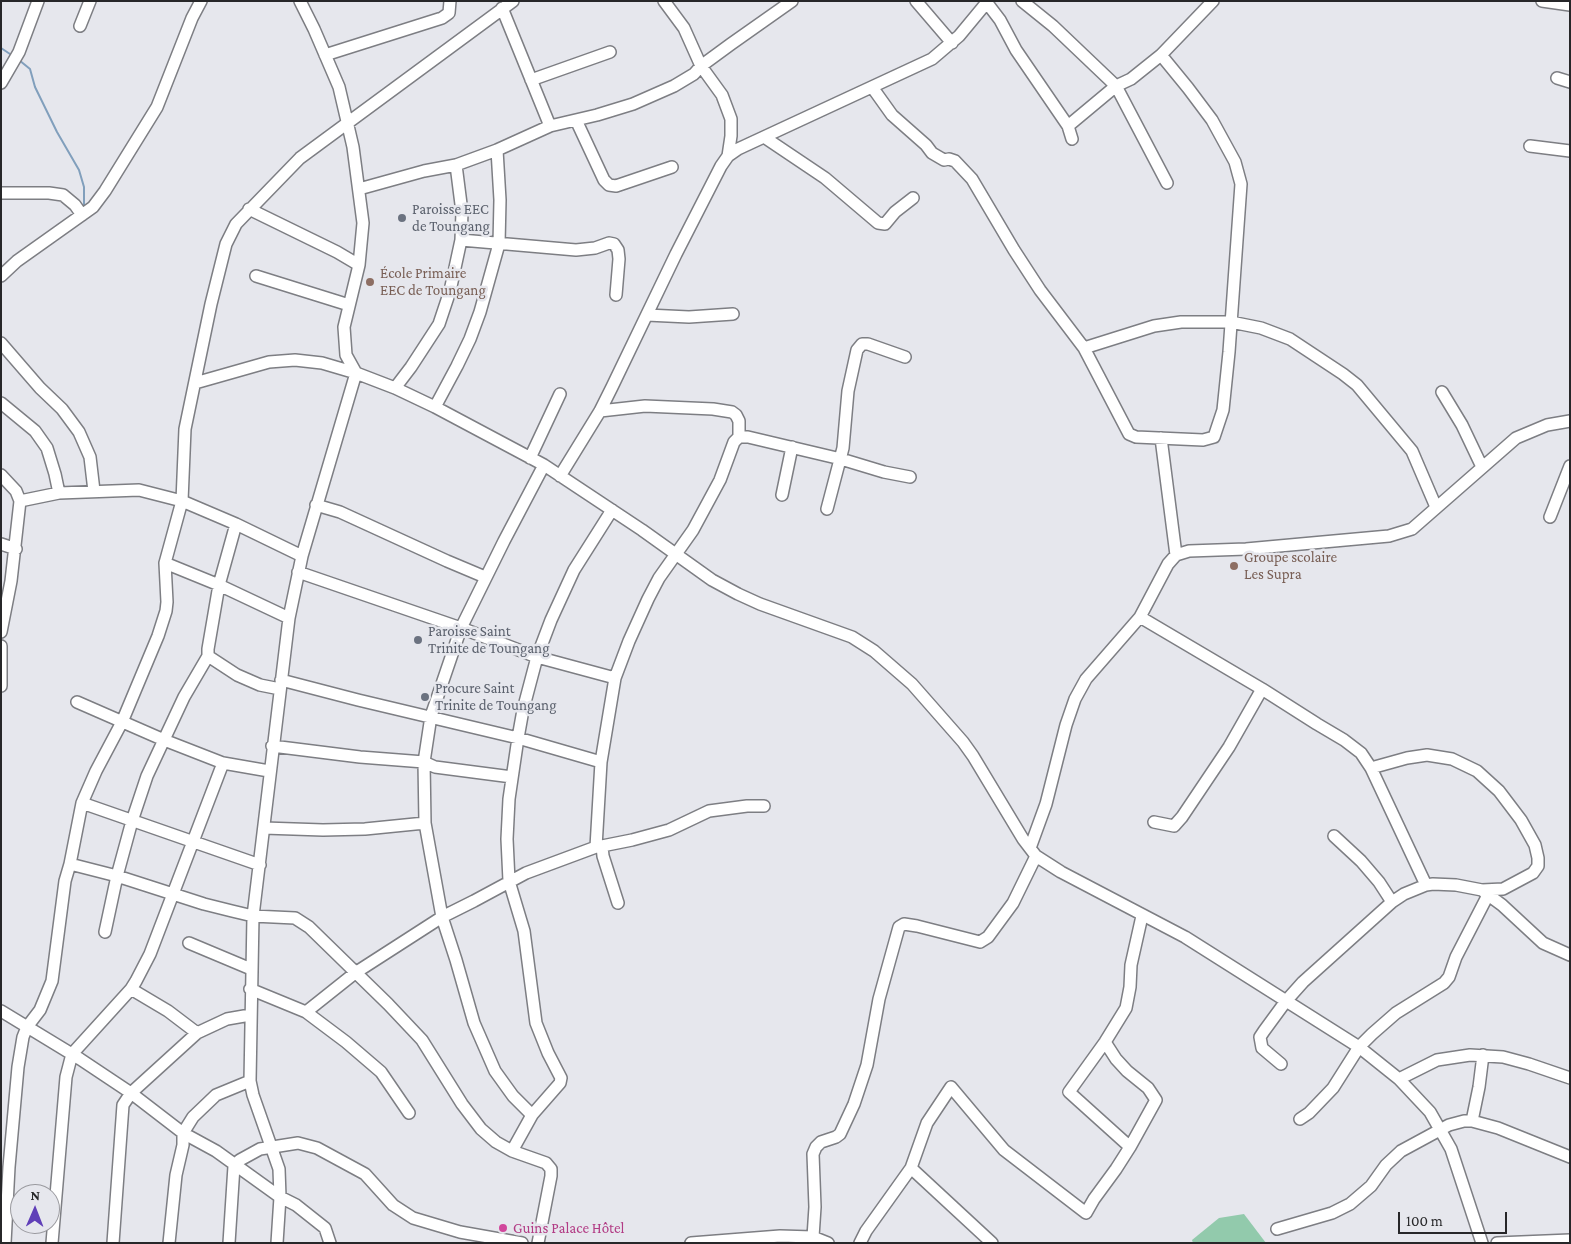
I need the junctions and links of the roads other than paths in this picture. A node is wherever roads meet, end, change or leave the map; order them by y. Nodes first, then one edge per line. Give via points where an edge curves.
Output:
1 (38, 1) edge
2 (90, 1) edge
3 (201, 1) edge
4 (300, 1) edge
5 (450, 1) edge
6 (513, 1) edge
7 (664, 1) edge
8 (792, 1) edge
9 (916, 1) edge
10 (1022, 1) edge
11 (1213, 1) edge
12 (1542, 1) edge
13 (987, 2) edge
14 (1570, 5) edge
15 (502, 8) junction
16 (80, 26) dead end
17 (952, 43) junction
18 (610, 52) dead end
19 (325, 55) junction
20 (1161, 55) junction
21 (701, 66) junction
22 (3, 77) edge
23 (1557, 78) dead end
24 (531, 80) junction
25 (1570, 82) edge
26 (1116, 86) junction
27 (872, 87) junction
28 (576, 120) junction
29 (348, 121) junction
30 (550, 126) junction
31 (1068, 126) junction
32 (764, 137) junction
33 (1072, 139) dead end
34 (1530, 146) dead end
35 (496, 150) junction
36 (1570, 151) edge
37 (728, 156) junction
38 (456, 165) junction
39 (672, 167) dead end
40 (1167, 184) dead end
41 (359, 189) junction
42 (1, 193) edge
43 (913, 198) dead end
44 (250, 209) junction
45 (82, 215) junction
46 (461, 240) junction
47 (499, 244) junction
48 (359, 265) junction
49 (1, 276) edge
50 (256, 276) dead end
51 (616, 295) dead end
52 (349, 305) junction
53 (733, 314) dead end
54 (647, 315) junction
55 (1231, 322) junction
56 (1, 343) edge
57 (1084, 348) junction
58 (905, 357) dead end
59 (356, 373) junction
60 (195, 383) junction
61 (395, 388) junction
62 (1442, 392) dead end
63 (560, 394) dead end
64 (1, 403) edge
65 (435, 407) junction
66 (600, 410) junction
67 (1570, 421) edge
68 (739, 437) junction
69 (1161, 438) junction
70 (792, 447) junction
71 (530, 458) junction
72 (841, 459) junction
73 (544, 465) junction
74 (1570, 466) edge
75 (1482, 467) junction
76 (1, 475) edge
77 (560, 476) junction
78 (910, 477) dead end
79 (94, 491) junction
80 (59, 493) junction
81 (782, 495) dead end
82 (20, 500) junction
83 (182, 502) junction
84 (316, 505) junction
85 (1436, 507) junction
86 (612, 510) junction
87 (827, 510) dead end
88 (1550, 517) dead end
89 (236, 524) junction
90 (1, 544) edge
91 (16, 550) junction
92 (677, 554) junction
93 (1176, 555) junction
94 (302, 556) junction
95 (165, 563) junction
96 (298, 572) junction
97 (485, 577) junction
98 (219, 585) junction
99 (1140, 617) junction
100 (3, 618) edge
101 (289, 618) junction
102 (461, 628) junction
103 (1, 632) edge
104 (1, 646) edge
105 (208, 656) junction
106 (537, 657) junction
107 (615, 678) junction
108 (2, 683) edge
109 (280, 685) junction
110 (1262, 688) junction
111 (77, 702) dead end
112 (431, 716) junction
113 (122, 722) junction
114 (518, 738) junction
115 (164, 740) junction
116 (272, 746) junction
117 (424, 762) junction
118 (601, 762) junction
119 (222, 763) junction
120 (1371, 768) junction
121 (269, 771) junction
122 (512, 777) junction
123 (82, 803) junction
124 (764, 806) dead end
125 (132, 821) junction
126 (1154, 822) dead end
127 (425, 823) junction
128 (264, 828) junction
129 (1334, 836) dead end
130 (192, 842) junction
131 (599, 846) junction
132 (1033, 852) junction
133 (70, 864) junction
134 (260, 865) junction
135 (117, 876) junction
136 (509, 881) junction
137 (1426, 885) junction
138 (1485, 892) junction
139 (172, 893) junction
140 (1392, 902) junction
141 (618, 903) dead end
142 (253, 916) junction
143 (1142, 916) junction
144 (442, 917) junction
145 (105, 932) dead end
146 (189, 943) dead end
147 (1570, 955) edge
148 (251, 970) junction
149 (354, 973) junction
150 (131, 989) junction
151 (250, 989) junction
152 (1286, 1001) junction
153 (306, 1012) junction
154 (250, 1015) junction
155 (9, 1016) edge
156 (27, 1027) junction
157 (197, 1033) junction
158 (1105, 1042) junction
159 (1359, 1047) junction
160 (72, 1054) junction
161 (1483, 1055) junction
162 (1281, 1064) dead end
163 (1570, 1078) edge
164 (1399, 1079) junction
165 (250, 1081) junction
166 (131, 1093) junction
167 (409, 1113) dead end
168 (532, 1115) junction
169 (1300, 1119) dead end
170 (1472, 1121) junction
171 (1441, 1130) junction
172 (183, 1132) junction
173 (1130, 1147) junction
174 (272, 1148) junction
175 (512, 1151) junction
176 (1570, 1157) edge
177 (234, 1166) junction
178 (911, 1168) junction
179 (280, 1197) junction
180 (1276, 1229) dead end
181 (814, 1237) junction
182 (1570, 1240) edge
183 (331, 1242) edge
184 (5, 1243) edge
185 (52, 1243) edge
186 (113, 1243) edge
187 (168, 1243) edge
188 (229, 1243) edge
189 (277, 1243) edge
190 (522, 1243) edge
191 (538, 1243) edge
192 (691, 1243) edge
193 (828, 1243) edge
194 (860, 1243) edge
195 (992, 1243) edge
196 (1482, 1243) edge
197 (1497, 1243) edge

1 - 22 street via 19,52
2 - 16 street
3 - 45 street via 157,107 105,191
4 - 19 street
5 - 19 street via 449,13 442,18
6 - 15 street
7 - 21 street via 684,28
8 - 21 street
9 - 17 street
10 - 26 street
11 - 20 street
12 - 14 street
13 - 17 street
13 - 31 street
15 - 24 street
15 - 29 street
17 - 27 street via 932,59
18 - 24 street
19 - 29 street via 339,87
20 - 26 street via 1131,79
20 - 55 street via 1212,120 1235,162 1241,184
21 - 28 street via 674,86 633,104
21 - 37 street via 722,95 731,119
23 - 25 street
24 - 30 street
26 - 31 street
26 - 40 street
27 - 32 street
27 - 57 street via 892,115 932,153 955,162 972,179 1040,290
28 - 30 street
28 - 39 street via 609,185 616,186
29 - 41 street
29 - 44 street via 300,158
30 - 35 street
31 - 33 street
32 - 37 street
32 - 43 street via 825,178 878,223 885,224
34 - 36 street
35 - 38 street
35 - 47 street
37 - 54 street
38 - 41 street
38 - 46 street via 462,212
41 - 48 street via 363,223
42 - 45 street via 63,196
44 - 48 street
44 - 60 street via 236,224 226,244
45 - 49 street
46 - 47 street
46 - 61 street via 439,324
47 - 51 street via 576,250 614,244 619,259
47 - 65 street via 470,340
48 - 52 street
50 - 52 street
52 - 59 street via 344,327 346,355
53 - 54 street
54 - 66 street
55 - 57 street via 1180,322 1154,326
55 - 69 street via 1222,410 1214,437 1203,440
55 - 85 street via 1261,328 1290,339 1357,385 1412,451
56 - 79 street via 79,432 90,457
57 - 69 street via 1129,434
58 - 72 street via 868,344 862,344 857,350 848,392
59 - 60 street via 322,363 295,360 270,362
59 - 61 street
59 - 84 street
60 - 83 street via 185,429
61 - 65 street
62 - 75 street
63 - 71 street
64 - 80 street via 35,431 47,448
65 - 71 street
66 - 68 street via 645,406 732,412 739,421
66 - 77 street
67 - 75 street via 1516,438
68 - 70 street
68 - 92 street via 734,442 716,488
69 - 93 street
70 - 72 street
70 - 81 street
71 - 73 street
72 - 78 street via 857,466
72 - 87 street
73 - 77 street
73 - 97 street
74 - 88 street
75 - 85 street
76 - 82 street
77 - 86 street
79 - 80 street
79 - 83 street via 139,490
80 - 82 street
82 - 91 street
83 - 89 street
83 - 95 street
84 - 94 street
84 - 97 street via 340,512
85 - 93 street via 1412,529 1389,536 1189,551
86 - 92 street
86 - 106 street via 574,570
89 - 94 street
89 - 98 street
90 - 91 street
91 - 100 street
92 - 107 street via 648,599
92 - 132 street via 712,580 738,594 852,637 892,666 963,742
93 - 99 street
94 - 96 street
95 - 98 street
95 - 113 street via 166,611
96 - 101 street
96 - 102 street
97 - 102 street
98 - 101 street
98 - 105 street
99 - 110 street
99 - 132 street via 1086,679 1074,699
100 - 103 street
101 - 109 street
102 - 106 street
102 - 112 street
104 - 108 street
105 - 109 street via 260,685
105 - 115 street
106 - 107 street
106 - 114 street
107 - 118 street
109 - 112 street
109 - 116 street
110 - 120 street via 1344,740 1361,753
110 - 126 street via 1229,747 1182,817 1174,826
111 - 113 street
112 - 114 street
112 - 117 street
113 - 115 street
113 - 123 street
114 - 118 street
114 - 122 street
115 - 119 street
115 - 125 street via 147,776
116 - 117 street
116 - 121 street
117 - 122 street via 436,767
117 - 127 street
118 - 131 street
119 - 121 street
119 - 130 street
120 - 137 street
120 - 138 street via 1427,755 1452,759 1477,770 1499,791 1535,845 1538,866 1533,873 1503,889
121 - 128 street
122 - 136 street via 507,839
123 - 125 street
123 - 133 street
124 - 131 street via 708,811 669,830
125 - 130 street
125 - 135 street
127 - 128 street via 323,830
127 - 144 street
128 - 134 street
129 - 140 street via 1361,861
130 - 134 street
130 - 139 street
131 - 136 street
131 - 141 street
132 - 143 street via 1061,872
132 - 181 street via 1013,903 988,937 980,942 917,926 904,924 899,927 857,1097 840,1134 820,1142 814,1154
133 - 135 street
133 - 156 street via 52,981 40,1010
134 - 142 street
135 - 139 street
135 - 145 street
136 - 144 street
136 - 168 street via 524,931 536,1023 561,1078
137 - 138 street via 1456,885
137 - 140 street
138 - 147 street via 1544,942
138 - 159 street via 1449,977 1396,1013
139 - 142 street
139 - 150 street via 150,954
140 - 152 street
142 - 148 street
142 - 149 street via 296,918
143 - 152 street via 1185,938
143 - 158 street via 1126,1008
144 - 149 street
144 - 168 street via 474,1023 495,1070 513,1096
146 - 148 street
148 - 151 street
149 - 153 street
149 - 175 street via 422,1040 481,1129
150 - 157 street
150 - 160 street
151 - 153 street
151 - 154 street
152 - 159 street
152 - 162 street via 1260,1037 1262,1048
153 - 167 street via 380,1072
154 - 157 street via 227,1019
154 - 165 street
155 - 156 street
156 - 160 street
156 - 184 street via 22,1037 18,1067
157 - 166 street
158 - 173 street via 1116,1059 1148,1088 1156,1100
158 - 173 street via 1069,1092
159 - 164 street
159 - 169 street via 1333,1088
160 - 166 street
160 - 185 street via 66,1077
161 - 163 street via 1503,1057
161 - 164 street via 1437,1060
161 - 170 street
164 - 171 street via 1430,1112
165 - 172 street via 216,1095 193,1116
165 - 174 street
166 - 172 street
166 - 186 street via 123,1105
168 - 175 street
170 - 171 street via 1449,1125
170 - 176 street
171 - 180 street via 1401,1151 1371,1186 1350,1204
171 - 196 street via 1451,1149
172 - 177 street
172 - 187 street
173 - 178 street via 1086,1213 1004,1150 951,1087 927,1123
174 - 177 street via 260,1149
174 - 179 street via 279,1170
174 - 190 street via 298,1143 317,1148 365,1174 393,1205 413,1218 460,1232
175 - 191 street via 546,1163 550,1169
177 - 179 street
177 - 188 street
178 - 194 street
178 - 195 street
179 - 183 street via 315,1219 325,1228
179 - 189 street
181 - 192 street via 780,1236
181 - 193 street
182 - 197 street

